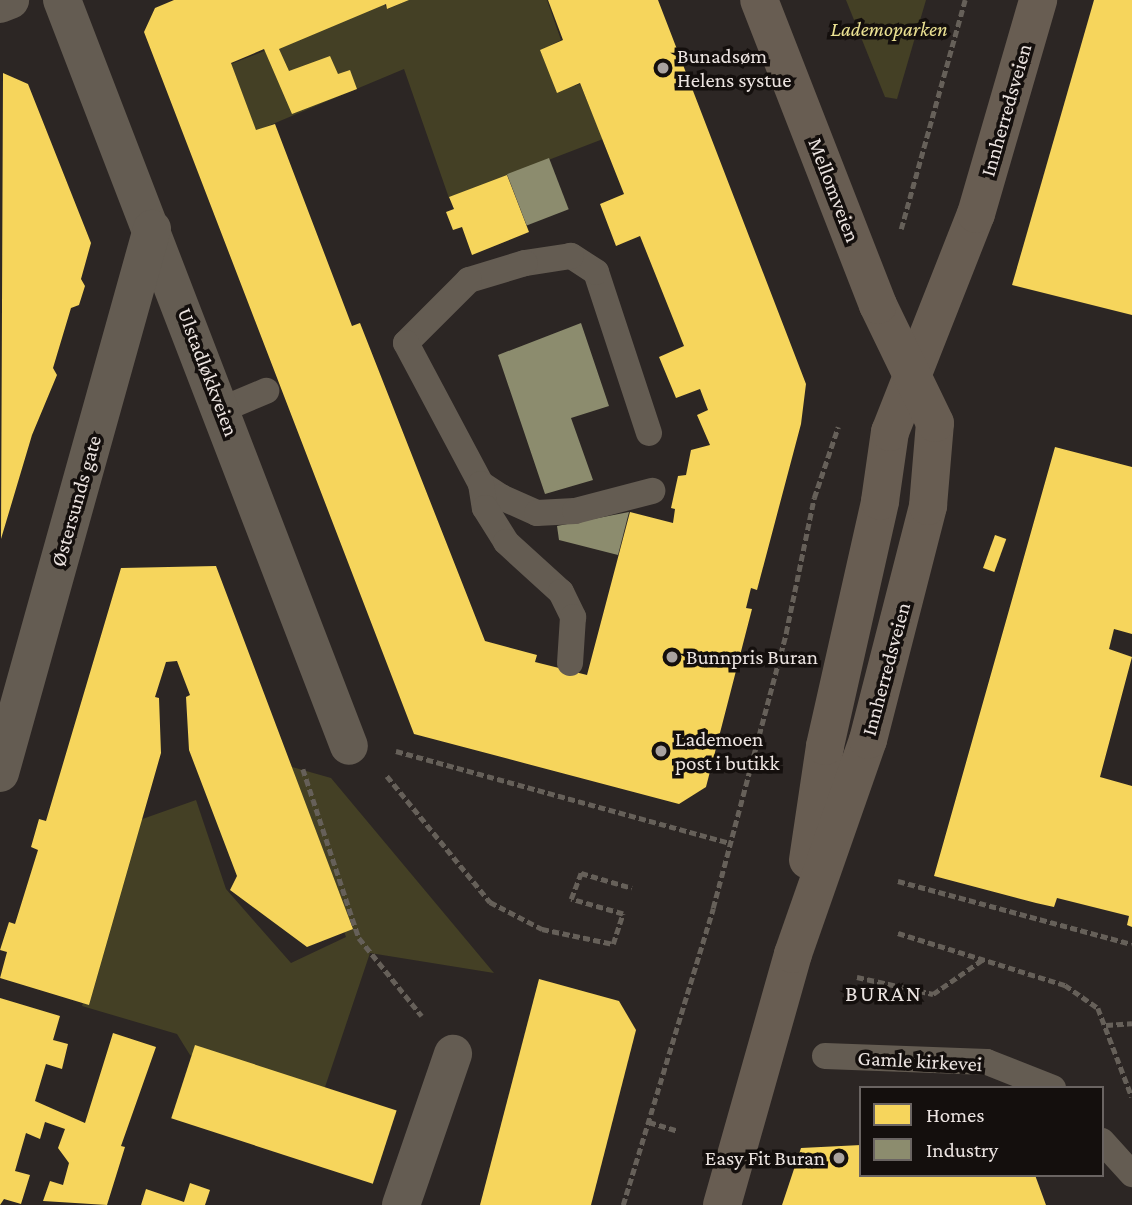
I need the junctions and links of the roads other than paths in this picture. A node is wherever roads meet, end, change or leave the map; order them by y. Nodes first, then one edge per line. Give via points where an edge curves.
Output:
1 (10, 0) edge
2 (62, 0) edge
3 (759, 0) edge
4 (1038, 0) edge
5 (0, 4) edge
6 (152, 229) junction
7 (915, 378) junction
8 (266, 391) dead end
9 (223, 409) junction
10 (649, 433) dead end
11 (481, 484) junction
12 (652, 491) dead end
13 (570, 663) dead end
14 (349, 746) road end
15 (0, 773) edge
16 (453, 1054) road end
17 (825, 1056) dead end
18 (1048, 1086) edge
19 (1104, 1144) edge
20 (1132, 1174) edge
21 (401, 1205) edge
22 (722, 1205) edge

1 - 5 street
2 - 6 street, Ulstadløkkveien
3 - 7 main road, Mellomveien via 878,305
4 - 7 main road, Innherredsveien via 976,214
6 - 9 street, Ulstadløkkveien
6 - 15 street, Østersunds gate
7 - 22 main road, Innherredsveien via 935,423 928,506 868,740 793,954
8 - 9 lane
9 - 14 street, Ulstadløkkveien
10 - 11 lane via 596,272 571,256 514,266 469,280 406,343
11 - 12 lane via 537,513 575,511
11 - 13 lane via 485,508 506,542 561,592 573,617
16 - 21 street
17 - 18 lane, Gamle kirkevei via 987,1062
19 - 20 lane

